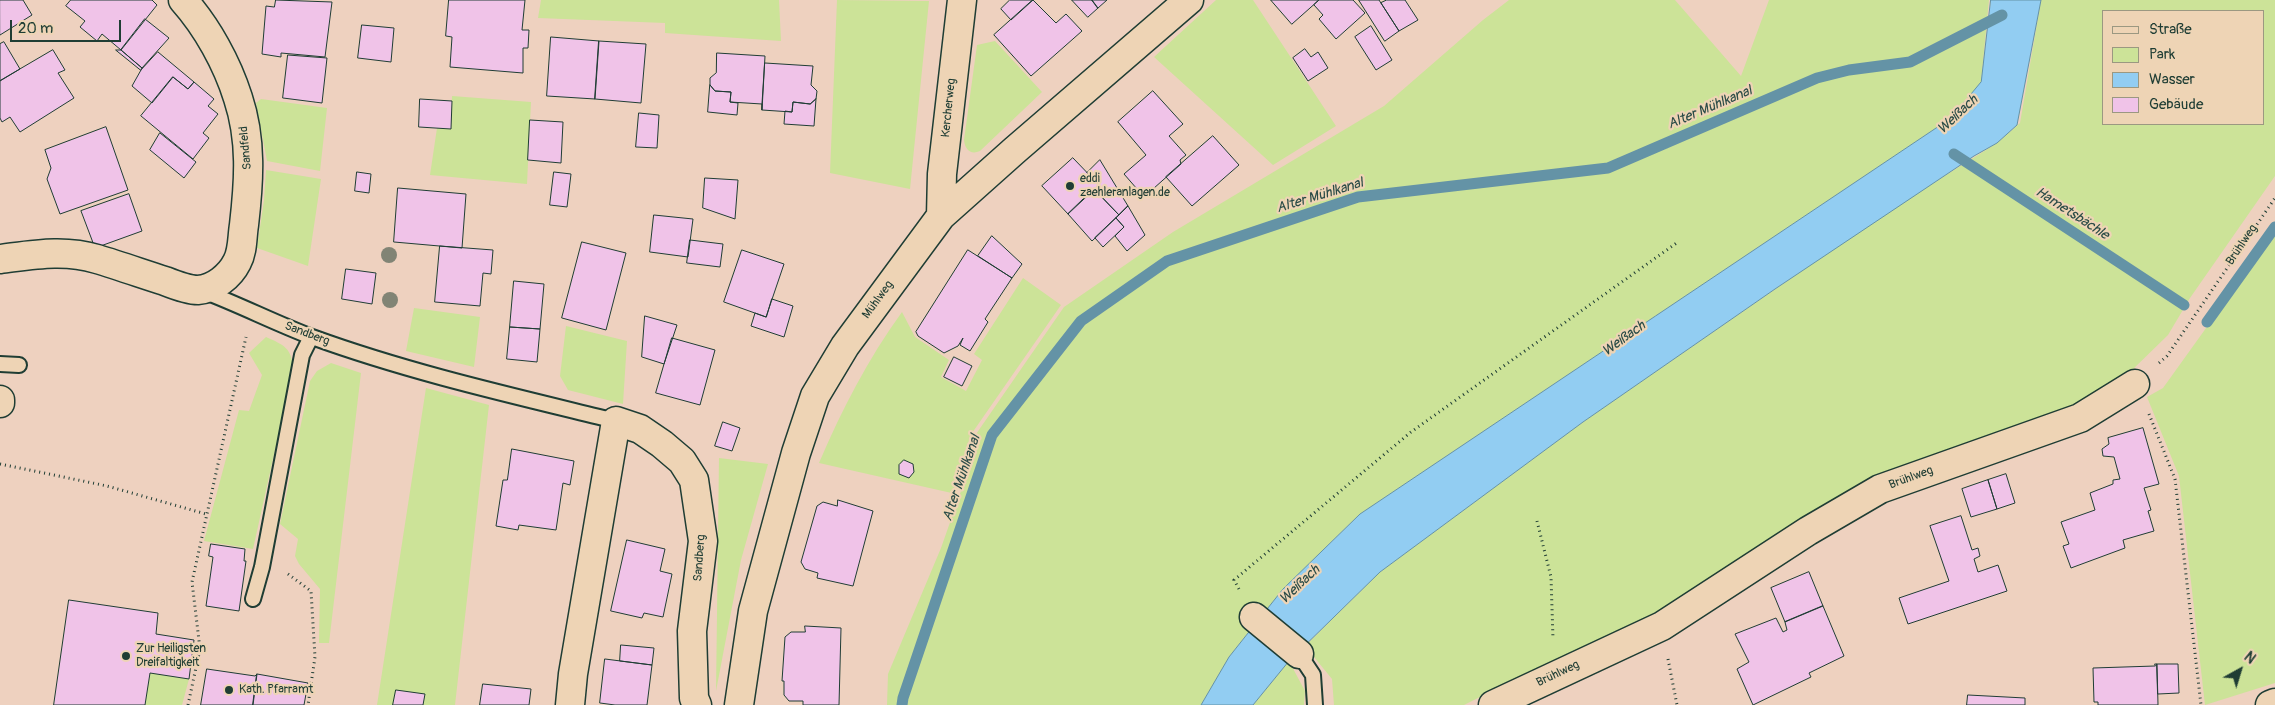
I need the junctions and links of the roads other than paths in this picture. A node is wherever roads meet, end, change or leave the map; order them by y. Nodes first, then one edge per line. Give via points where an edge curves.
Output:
1 (183, 0) edge
2 (962, 0) edge
3 (1189, 0) edge
4 (941, 216) junction
5 (0, 259) edge
6 (199, 290) junction
7 (311, 337) junction
8 (0, 364) edge
9 (20, 365) dead end
10 (2134, 384) road end
11 (616, 421) junction
12 (253, 599) dead end
13 (1254, 617) road end
14 (1299, 654) joint
15 (2275, 703) edge
16 (570, 705) edge
17 (697, 705) edge
18 (738, 705) edge
19 (1315, 705) edge
20 (1493, 705) edge
21 (2270, 705) edge

1 - 6 street, Sandfeld via 200,20 229,74 247,133 249,182 241,250 237,262 223,280
2 - 4 street, Kercherweg via 942,174
3 - 4 street, Mühlweg
4 - 18 street, Mühlweg via 845,346 815,396 753,611
5 - 6 street, Sandberg via 63,252 95,258
6 - 7 lane, Sandberg
7 - 11 lane, Sandberg via 485,389
7 - 12 lane via 302,355
8 - 9 lane
10 - 20 street, Brühlweg via 2080,418 1880,489 1808,531 1662,626
11 - 16 street
11 - 17 street, Sandberg via 640,429 662,444 682,462 694,480 703,541 692,631 694,698
13 - 14 street
14 - 19 lane via 1313,675
15 - 21 street

